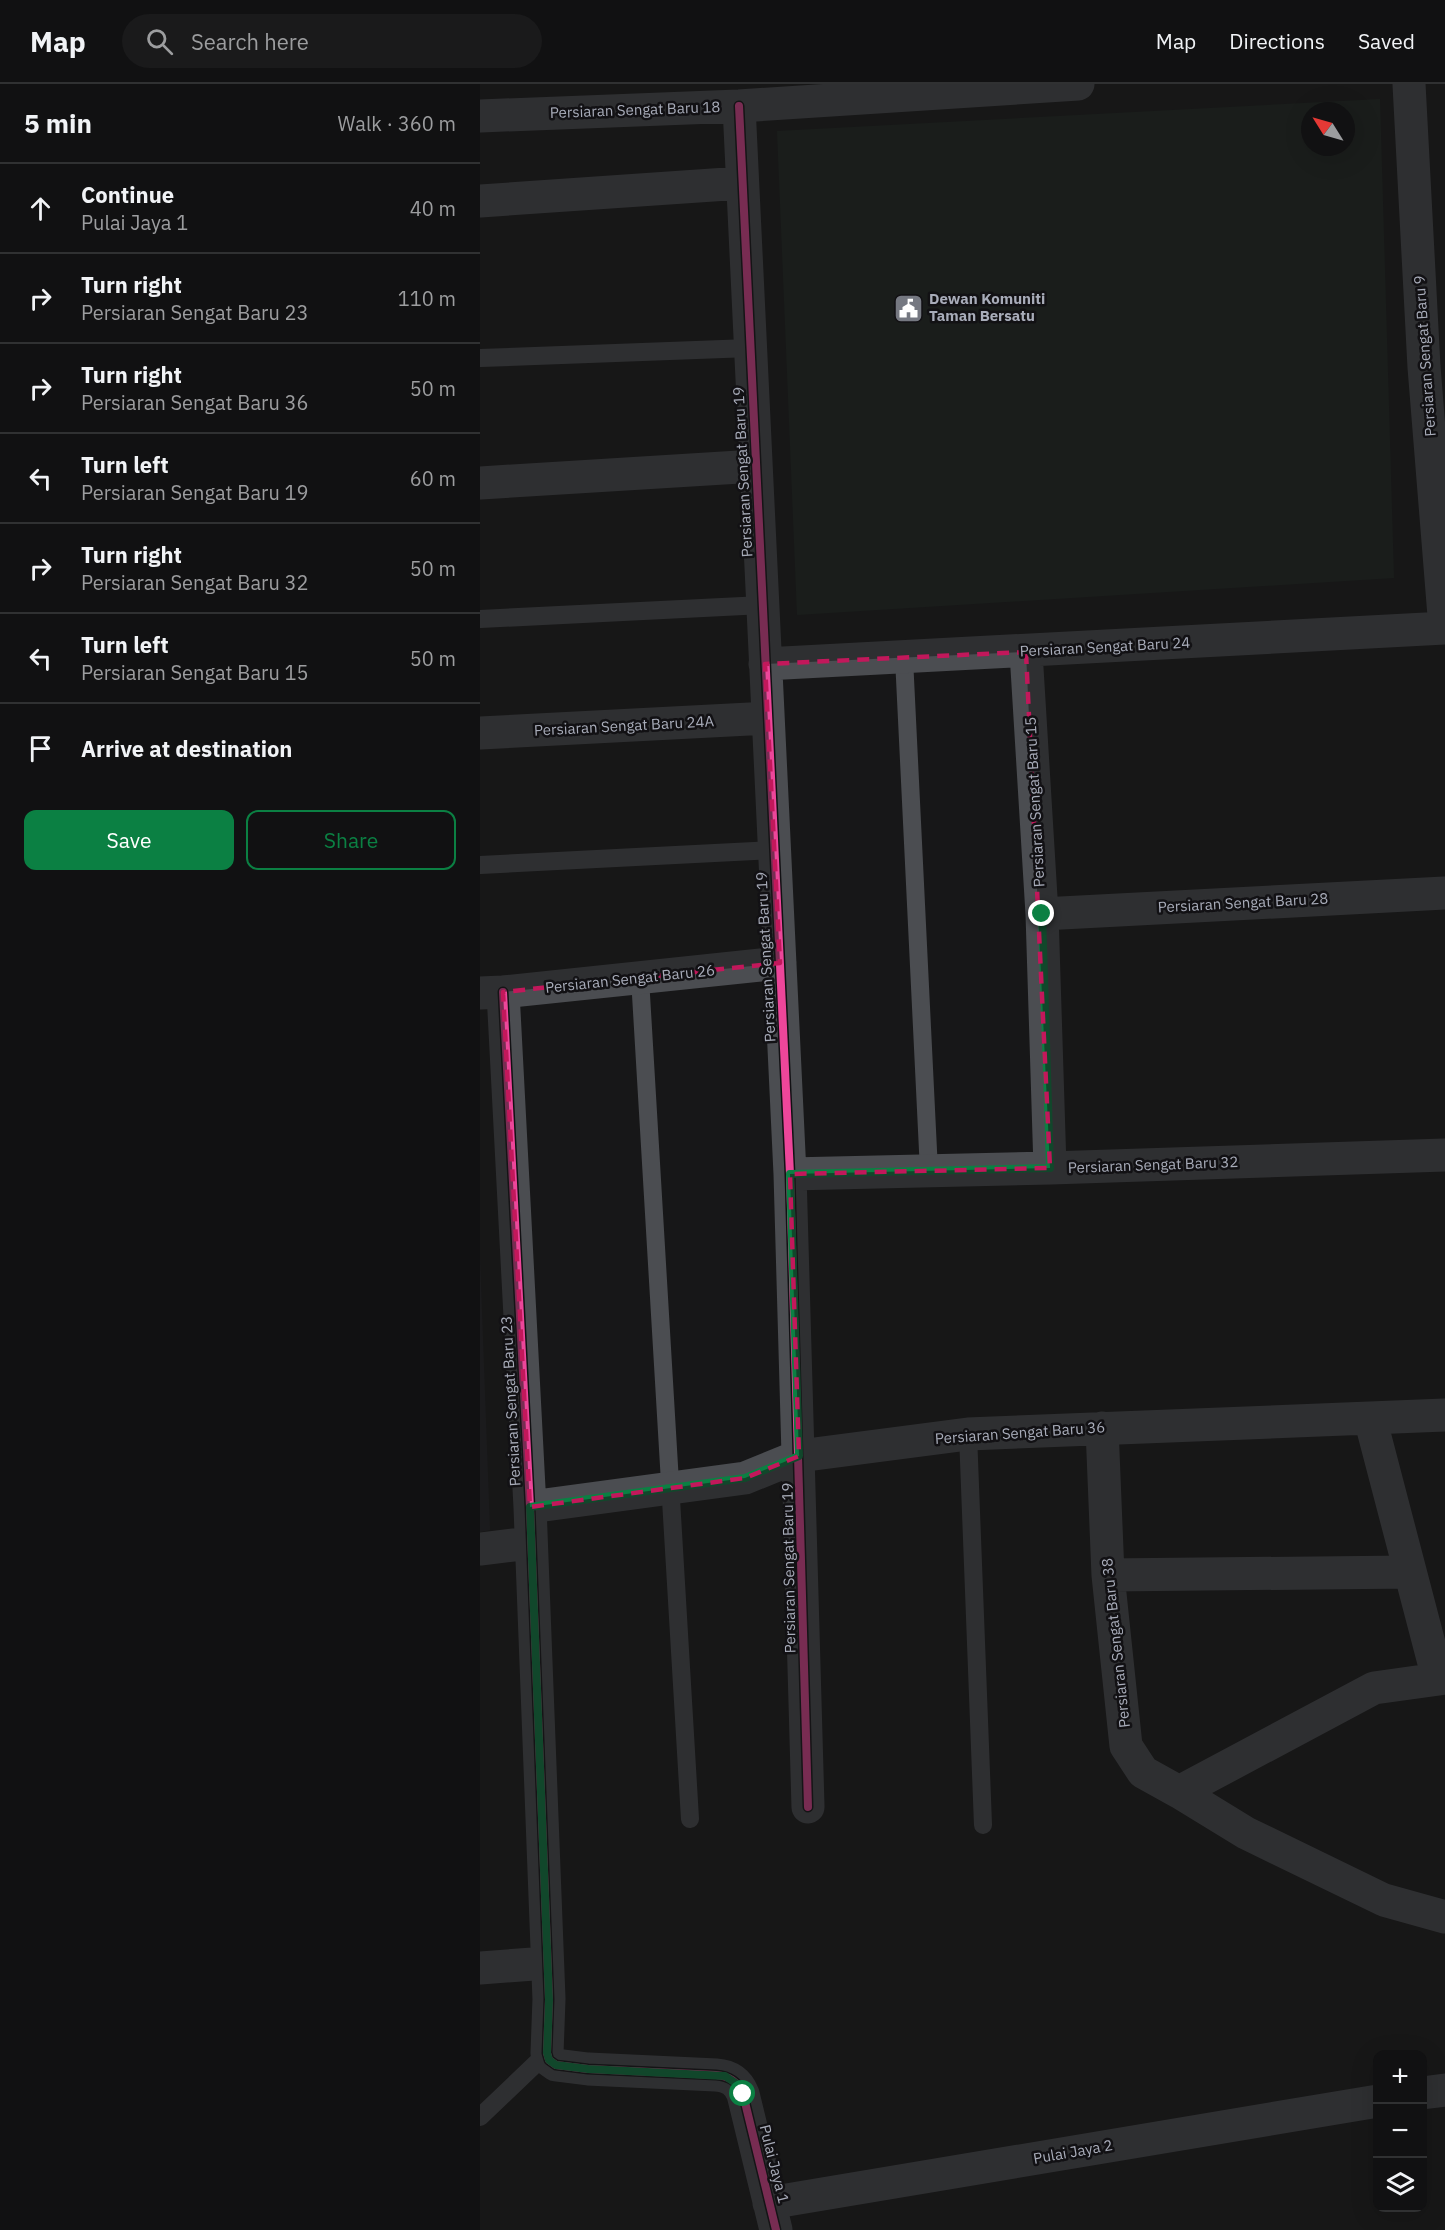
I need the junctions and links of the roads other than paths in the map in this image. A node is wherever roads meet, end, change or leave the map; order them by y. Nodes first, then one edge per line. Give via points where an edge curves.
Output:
1 (1078, 84) edge
2 (1409, 84) edge
3 (739, 106) junction
4 (480, 117) edge
5 (742, 183) junction
6 (480, 201) edge
7 (750, 348) junction
8 (480, 358) edge
9 (1435, 367) edge
10 (756, 466) junction
11 (480, 483) edge
12 (763, 605) junction
13 (480, 619) edge
14 (1445, 628) edge
15 (1026, 652) junction
16 (904, 657) junction
17 (765, 664) junction
18 (768, 718) junction
19 (480, 733) edge
20 (774, 850) junction
21 (480, 865) edge
22 (1445, 893) edge
23 (1042, 914) junction
24 (780, 963) junction
25 (640, 978) junction
26 (492, 992) edge
27 (1445, 1155) edge
28 (1050, 1168) junction
29 (929, 1171) junction
30 (790, 1174) junction
31 (1445, 1415) edge
32 (1370, 1418) junction
33 (1102, 1428) junction
34 (968, 1434) junction
35 (799, 1456) junction
36 (669, 1488) junction
37 (530, 1507) junction
38 (531, 1543) junction
39 (480, 1550) edge
40 (1410, 1572) junction
41 (1108, 1575) junction
42 (1442, 1678) edge
43 (1179, 1792) junction
44 (808, 1807) dead end
45 (690, 1819) dead end
46 (983, 1825) dead end
47 (1443, 1917) edge
48 (547, 1963) junction
49 (480, 1968) edge
50 (548, 2057) junction
51 (1445, 2090) edge
52 (1427, 2092) edge
53 (1373, 2102) edge
54 (480, 2117) edge
55 (773, 2217) edge

1 - 3 street, Persiaran Sengat Baru 18
2 - 9 street, Persiaran Sengat Baru 9
3 - 4 street, Persiaran Sengat Baru 18
3 - 5 street, Persiaran Sengat Baru 19
5 - 6 street
5 - 7 street, Persiaran Sengat Baru 19
7 - 8 lane
7 - 10 street, Persiaran Sengat Baru 19
9 - 14 street, Persiaran Sengat Baru 9
10 - 11 street
10 - 12 street, Persiaran Sengat Baru 19
12 - 13 lane
12 - 17 street, Persiaran Sengat Baru 19
14 - 15 street, Persiaran Sengat Baru 24
15 - 16 street, Persiaran Sengat Baru 24
15 - 23 street, Persiaran Sengat Baru 15
16 - 17 street, Persiaran Sengat Baru 24
16 - 29 lane
17 - 18 street, Persiaran Sengat Baru 19
18 - 19 street, Persiaran Sengat Baru 24A
18 - 20 street, Persiaran Sengat Baru 19
20 - 21 lane
20 - 24 street, Persiaran Sengat Baru 19
22 - 23 street, Persiaran Sengat Baru 28
23 - 28 street, Persiaran Sengat Baru 15
24 - 25 street, Persiaran Sengat Baru 26
24 - 30 street, Persiaran Sengat Baru 19
25 - 26 street, Persiaran Sengat Baru 26
25 - 36 lane
26 - 37 street, Persiaran Sengat Baru 23
27 - 28 street, Persiaran Sengat Baru 32
28 - 29 street, Persiaran Sengat Baru 32
29 - 30 street, Persiaran Sengat Baru 32
30 - 35 street, Persiaran Sengat Baru 19
31 - 32 street, Persiaran Sengat Baru 36
32 - 33 street, Persiaran Sengat Baru 36
32 - 40 street
33 - 34 street, Persiaran Sengat Baru 36
33 - 41 street, Persiaran Sengat Baru 38
34 - 35 street, Persiaran Sengat Baru 36
34 - 46 lane
35 - 36 street, Persiaran Sengat Baru 36 via 745,1478
35 - 44 street, Persiaran Sengat Baru 19
36 - 37 street, Persiaran Sengat Baru 36
36 - 45 lane
37 - 38 street, Persiaran Sengat Baru 23
38 - 39 street
38 - 48 street, Persiaran Sengat Baru 23
40 - 41 street
40 - 42 street
41 - 43 street, Persiaran Sengat Baru 38 via 1126,1746 1143,1772
42 - 43 street via 1374,1688
43 - 47 street, Persiaran Sengat Baru 38 via 1246,1833 1384,1900
48 - 49 street
48 - 50 street, Persiaran Sengat Baru 23
50 - 54 lane
50 - 55 street, Pulai Jaya 1 via 556,2065 588,2069 716,2075 733,2080 743,2094
51 - 52 street
53 - 55 street, Pulai Jaya 2

